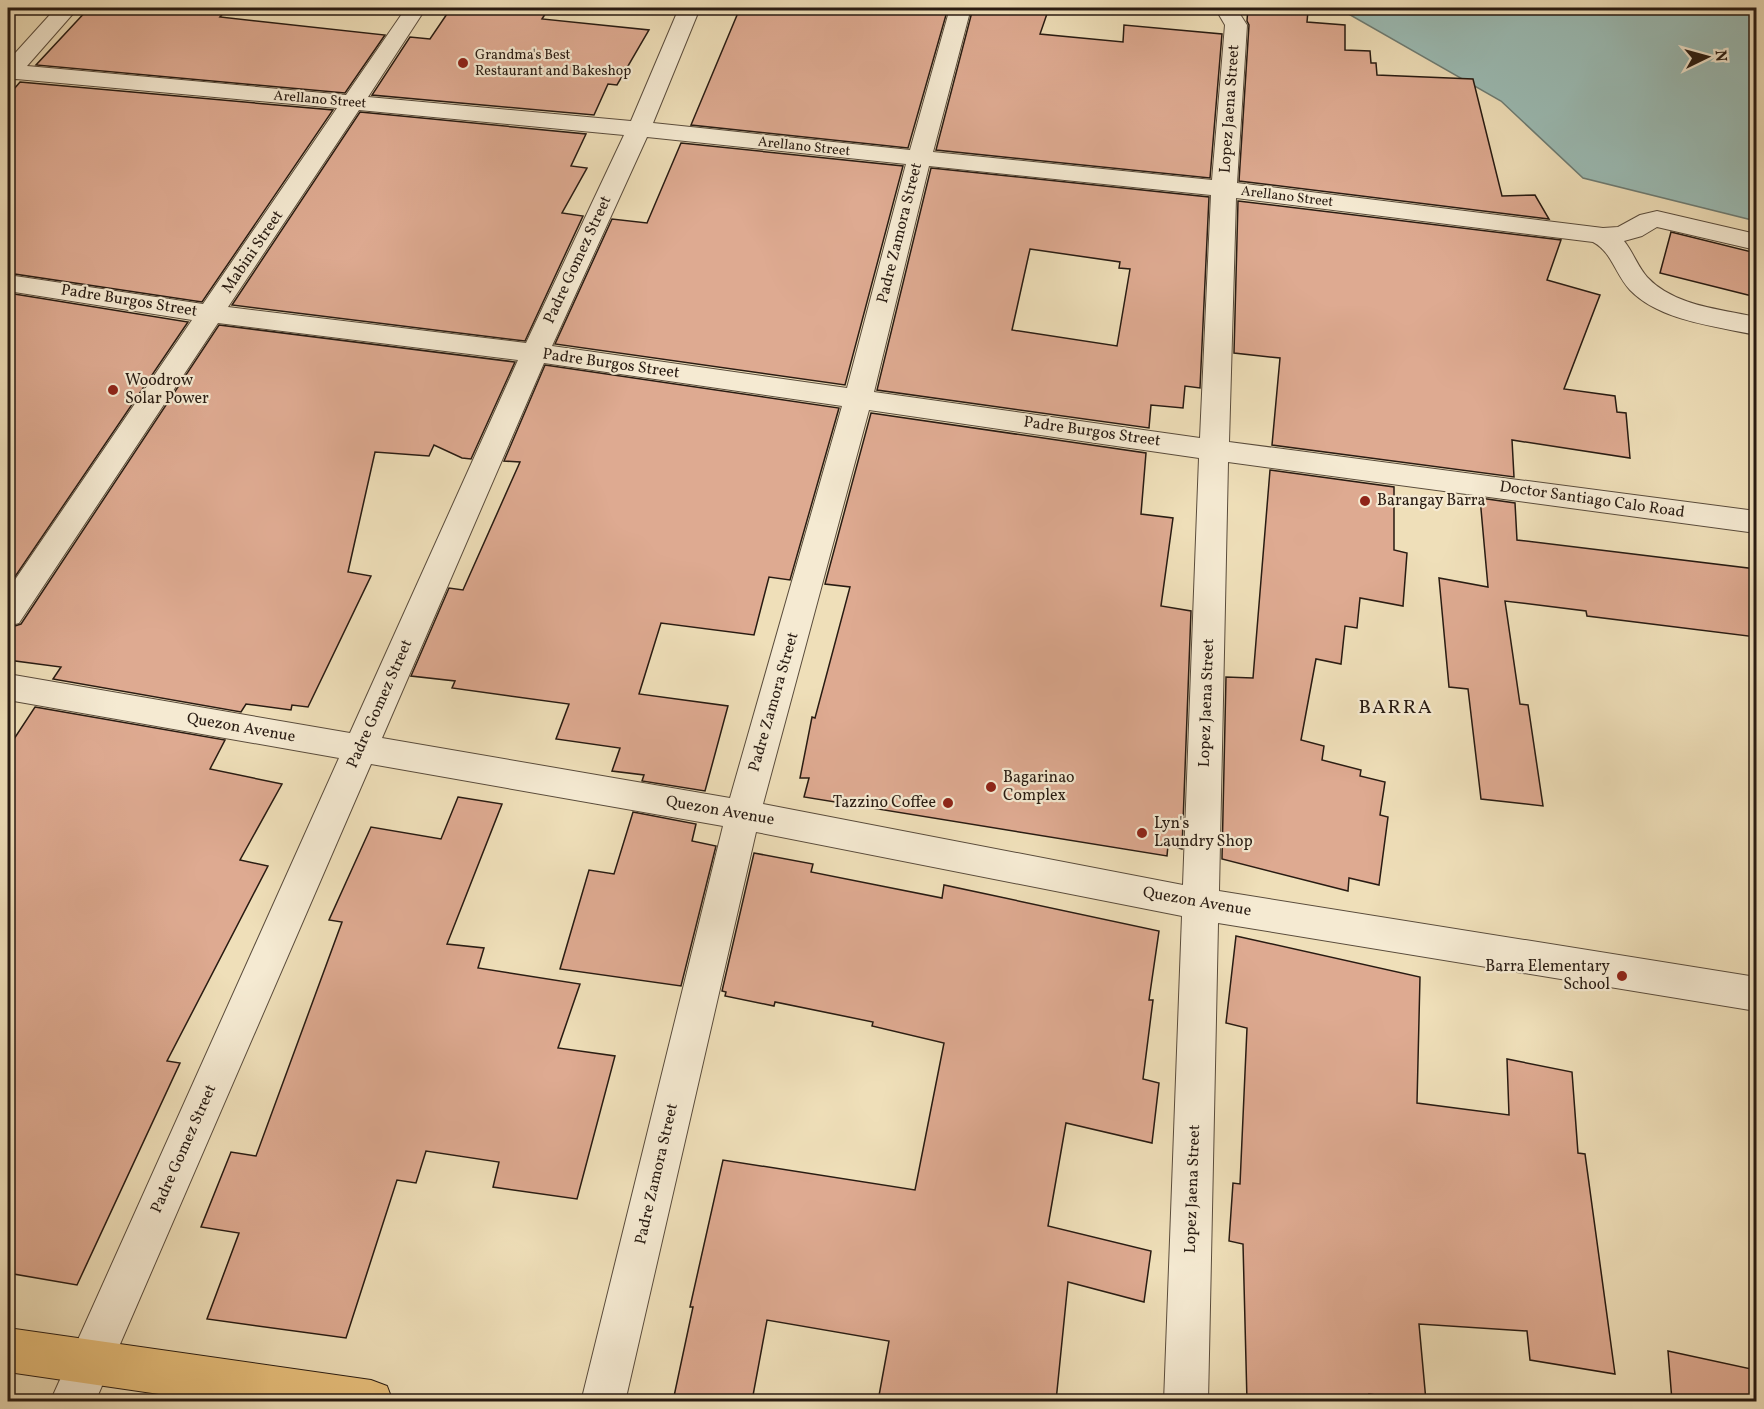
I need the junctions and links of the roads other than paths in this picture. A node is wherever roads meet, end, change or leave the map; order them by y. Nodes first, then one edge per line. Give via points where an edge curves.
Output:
1 (67, 8) edge
2 (416, 8) edge
3 (690, 8) edge
4 (961, 8) edge
5 (1226, 8) edge
6 (8, 72) edge
7 (354, 103) junction
8 (639, 129) junction
9 (919, 159) junction
10 (1224, 189) junction
11 (1599, 235) junction
12 (1756, 242) edge
13 (8, 283) edge
14 (212, 314) junction
15 (1756, 326) edge
16 (535, 353) junction
17 (858, 399) junction
18 (1214, 450) junction
19 (1756, 522) edge
20 (8, 614) edge
21 (8, 687) edge
22 (360, 748) junction
23 (742, 815) junction
24 (1202, 904) junction
25 (1756, 994) edge
26 (8, 1350) edge
27 (89, 1362) junction
28 (72, 1401) edge
29 (371, 1401) edge
30 (603, 1401) edge
31 (1186, 1401) edge

1 - 6 street
2 - 7 street, Mabini Street
3 - 8 street, Padre Gomez Street
4 - 9 street, Padre Zamora Street
5 - 10 street, Lopez Jaena Street via 1236,25
6 - 7 street, Arellano Street
7 - 8 street, Arellano Street
7 - 14 street, Mabini Street
8 - 9 street, Arellano Street
8 - 16 street, Padre Gomez Street
9 - 10 street, Arellano Street
9 - 17 street, Padre Zamora Street
10 - 11 street, Arellano Street
10 - 18 street, Lopez Jaena Street
11 - 12 street, Arellano Street via 1614,237 1657,219
11 - 15 street via 1617,246 1638,284 1664,301
13 - 14 street, Padre Burgos Street
14 - 16 street, Padre Burgos Street
14 - 20 street, Mabini Street
16 - 17 street, Padre Burgos Street
16 - 22 street, Padre Gomez Street
17 - 18 street, Padre Burgos Street
17 - 23 street, Padre Zamora Street
18 - 19 street, Doctor Santiago Calo Road
18 - 24 street, Lopez Jaena Street
21 - 22 street, Quezon Avenue
22 - 23 street, Quezon Avenue
22 - 27 street, Padre Gomez Street
23 - 24 street, Quezon Avenue
23 - 30 street, Padre Zamora Street
24 - 25 street, Quezon Avenue
24 - 31 street, Lopez Jaena Street
26 - 27 main road
27 - 28 street, Padre Gomez Street
27 - 29 main road

